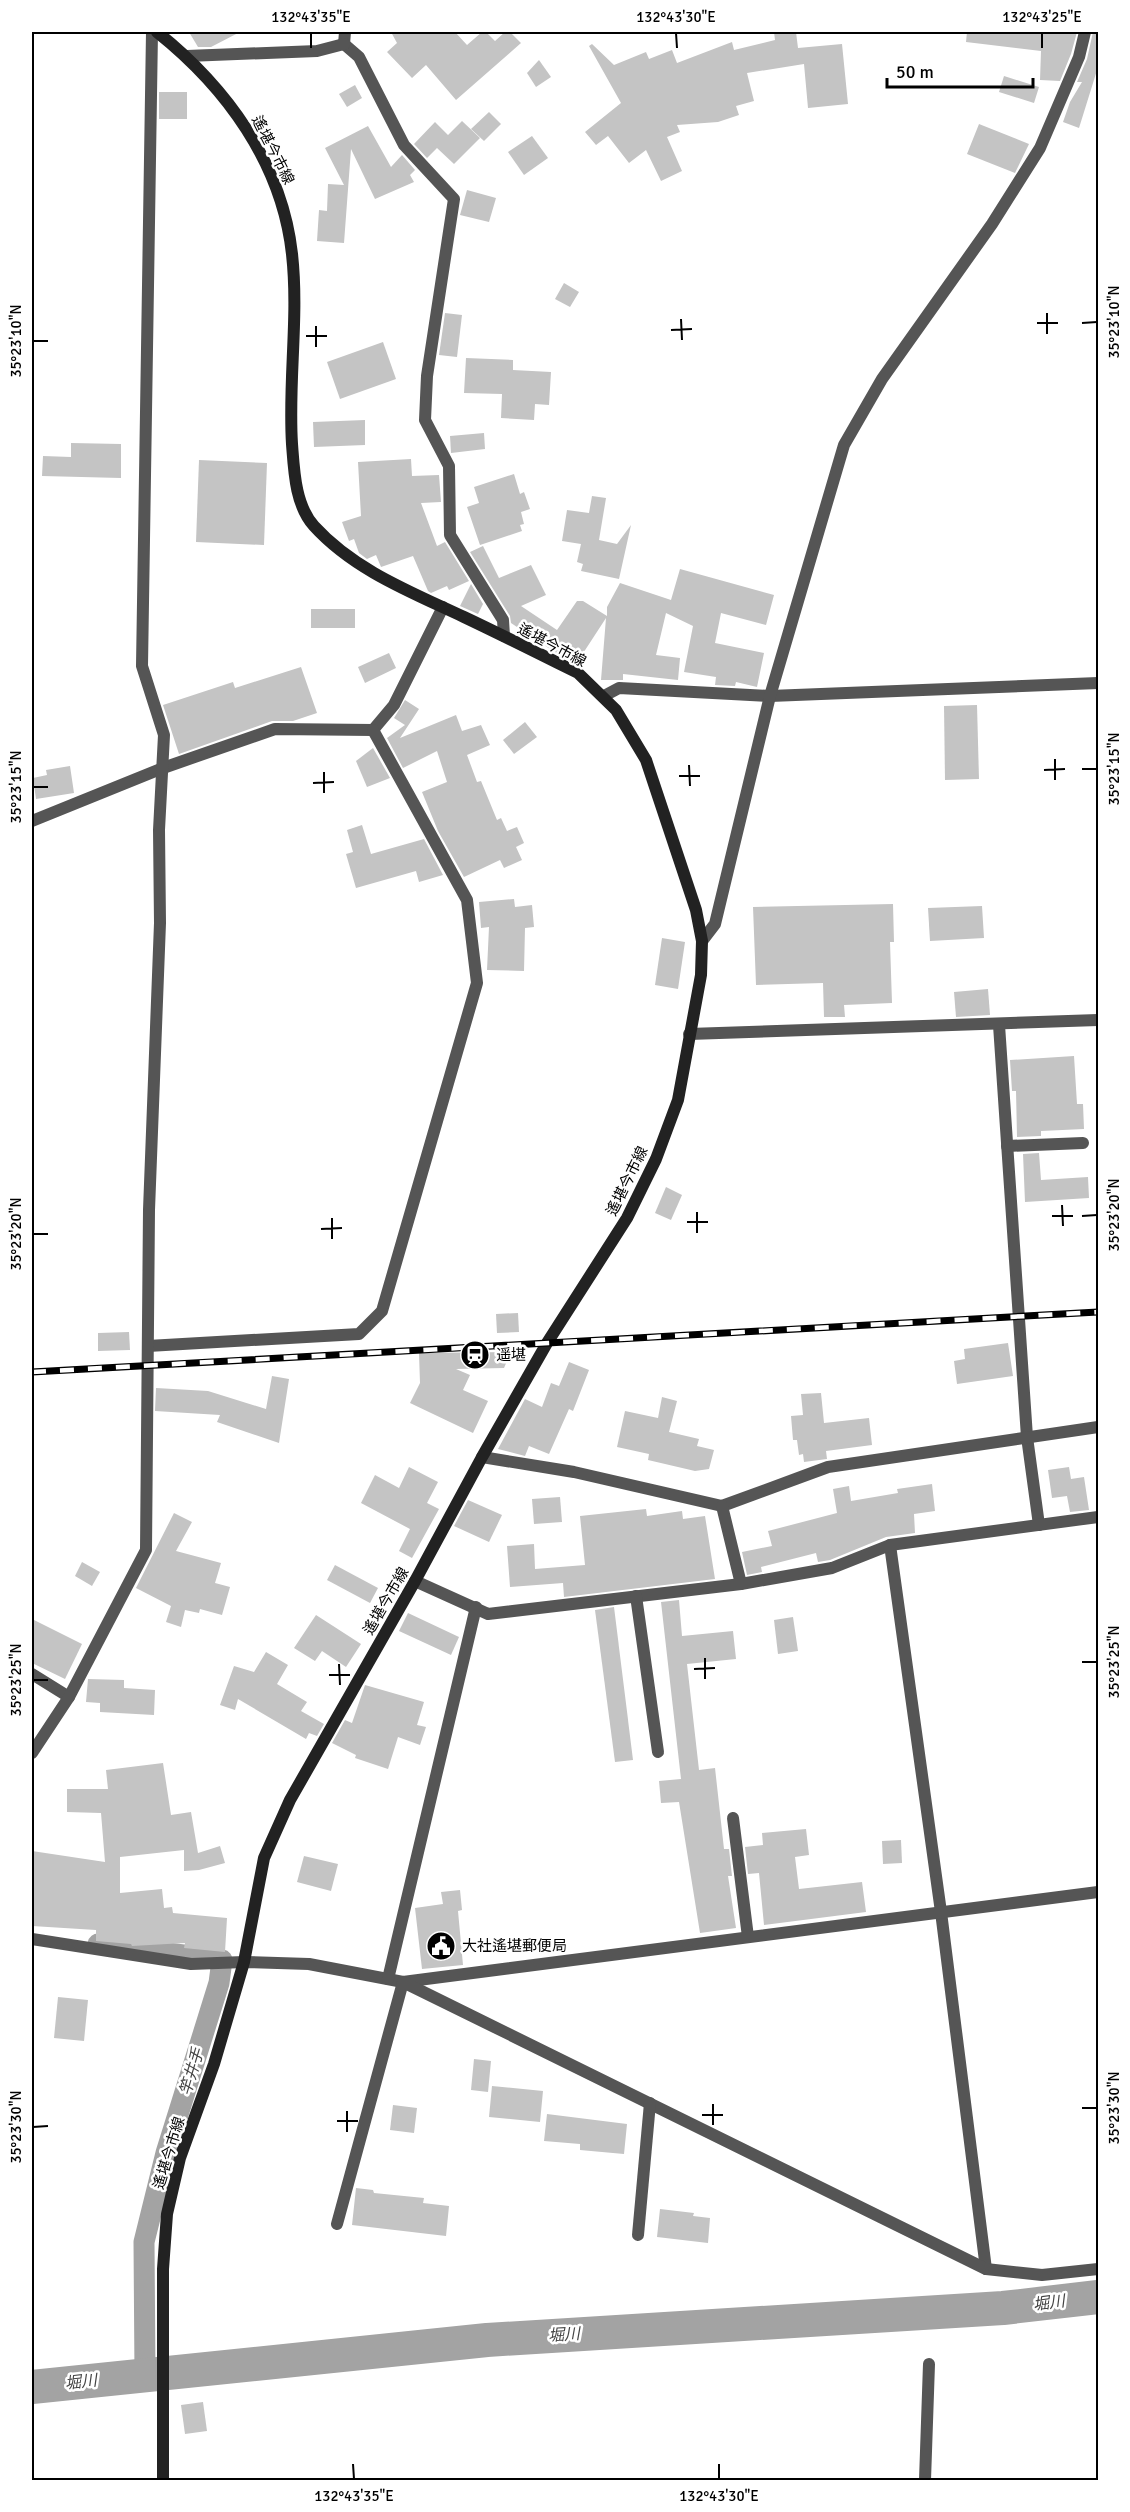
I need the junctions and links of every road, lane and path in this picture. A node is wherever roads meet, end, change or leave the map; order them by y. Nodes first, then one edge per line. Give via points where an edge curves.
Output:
1 (154, 32) edge
2 (1085, 32) edge
3 (344, 38) edge
4 (187, 56) junction
5 (443, 607) junction
6 (504, 636) junction
7 (1098, 683) edge
8 (604, 696) junction
9 (770, 696) junction
10 (373, 730) junction
11 (163, 768) junction
12 (32, 821) edge
13 (702, 941) junction
14 (1098, 1020) edge
15 (999, 1025) junction
16 (689, 1034) junction
17 (1083, 1143) dead end
18 (1007, 1146) junction
19 (148, 1346) junction
20 (1098, 1427) edge
21 (1027, 1437) junction
22 (482, 1456) junction
23 (722, 1506) junction
24 (1098, 1517) edge
25 (1039, 1525) junction
26 (890, 1545) junction
27 (416, 1581) junction
28 (741, 1584) junction
29 (636, 1596) junction
30 (476, 1607) junction
31 (32, 1674) edge
32 (69, 1697) junction
33 (658, 1752) dead end
34 (32, 1753) edge
35 (733, 1818) dead end
36 (1098, 1892) edge
37 (941, 1912) junction
38 (748, 1937) junction
39 (32, 1940) edge
40 (244, 1962) junction
41 (388, 1979) junction
42 (403, 1982) junction
43 (650, 2103) junction
44 (337, 2224) dead end
45 (638, 2235) dead end
46 (986, 2269) junction
47 (1098, 2269) edge
48 (929, 2364) dead end
49 (163, 2481) edge
50 (925, 2481) edge

1 - 4 main road, 遙堪今市線
1 - 11 street via 142,666 164,735
2 - 9 street via 1079,57 1040,148 992,224 882,380 844,445
3 - 4 street via 317,51
3 - 6 street via 359,57 404,146 454,199 427,376 425,420 449,466 450,535 503,620
4 - 5 main road, 遙堪今市線 via 238,116 265,160 283,204 292,254 291,424 299,497 312,524 337,548 368,571
5 - 6 main road, 遙堪今市線
5 - 10 street via 394,705
6 - 8 main road, 遙堪今市線 via 578,673
7 - 9 street
8 - 9 street via 619,688
8 - 13 main road, 遙堪今市線 via 633,734 646,760 696,910
9 - 13 street via 715,924
10 - 11 street via 275,729
10 - 19 street via 467,900 477,983 382,1311 359,1334
11 - 12 street
11 - 19 street
13 - 16 main road, 遙堪今市線 via 701,975
14 - 15 street
15 - 16 street
15 - 18 street
16 - 22 main road, 遙堪今市線 via 678,1100 632,1208
17 - 18 street
18 - 21 street
19 - 32 street via 146,1550
20 - 21 street
21 - 23 street via 828,1467
21 - 25 street
22 - 23 street via 574,1472
22 - 27 main road, 遙堪今市線
23 - 28 street
24 - 25 street
25 - 26 street
26 - 28 street via 832,1568
26 - 37 street
27 - 30 street
27 - 40 main road, 遙堪今市線 via 290,1800 264,1858
28 - 29 street
29 - 30 street via 488,1614
29 - 33 street
30 - 41 street
31 - 32 street
32 - 34 street
35 - 38 street
36 - 37 street
37 - 38 street
37 - 46 street
38 - 42 street
39 - 40 street via 190,1964
40 - 41 street via 309,1964
40 - 49 main road, 遙堪今市線 via 214,2064 180,2158 167,2214 163,2269
41 - 42 street
42 - 43 street
42 - 44 street
43 - 45 street
43 - 46 street
46 - 47 street via 1042,2275
48 - 50 street

